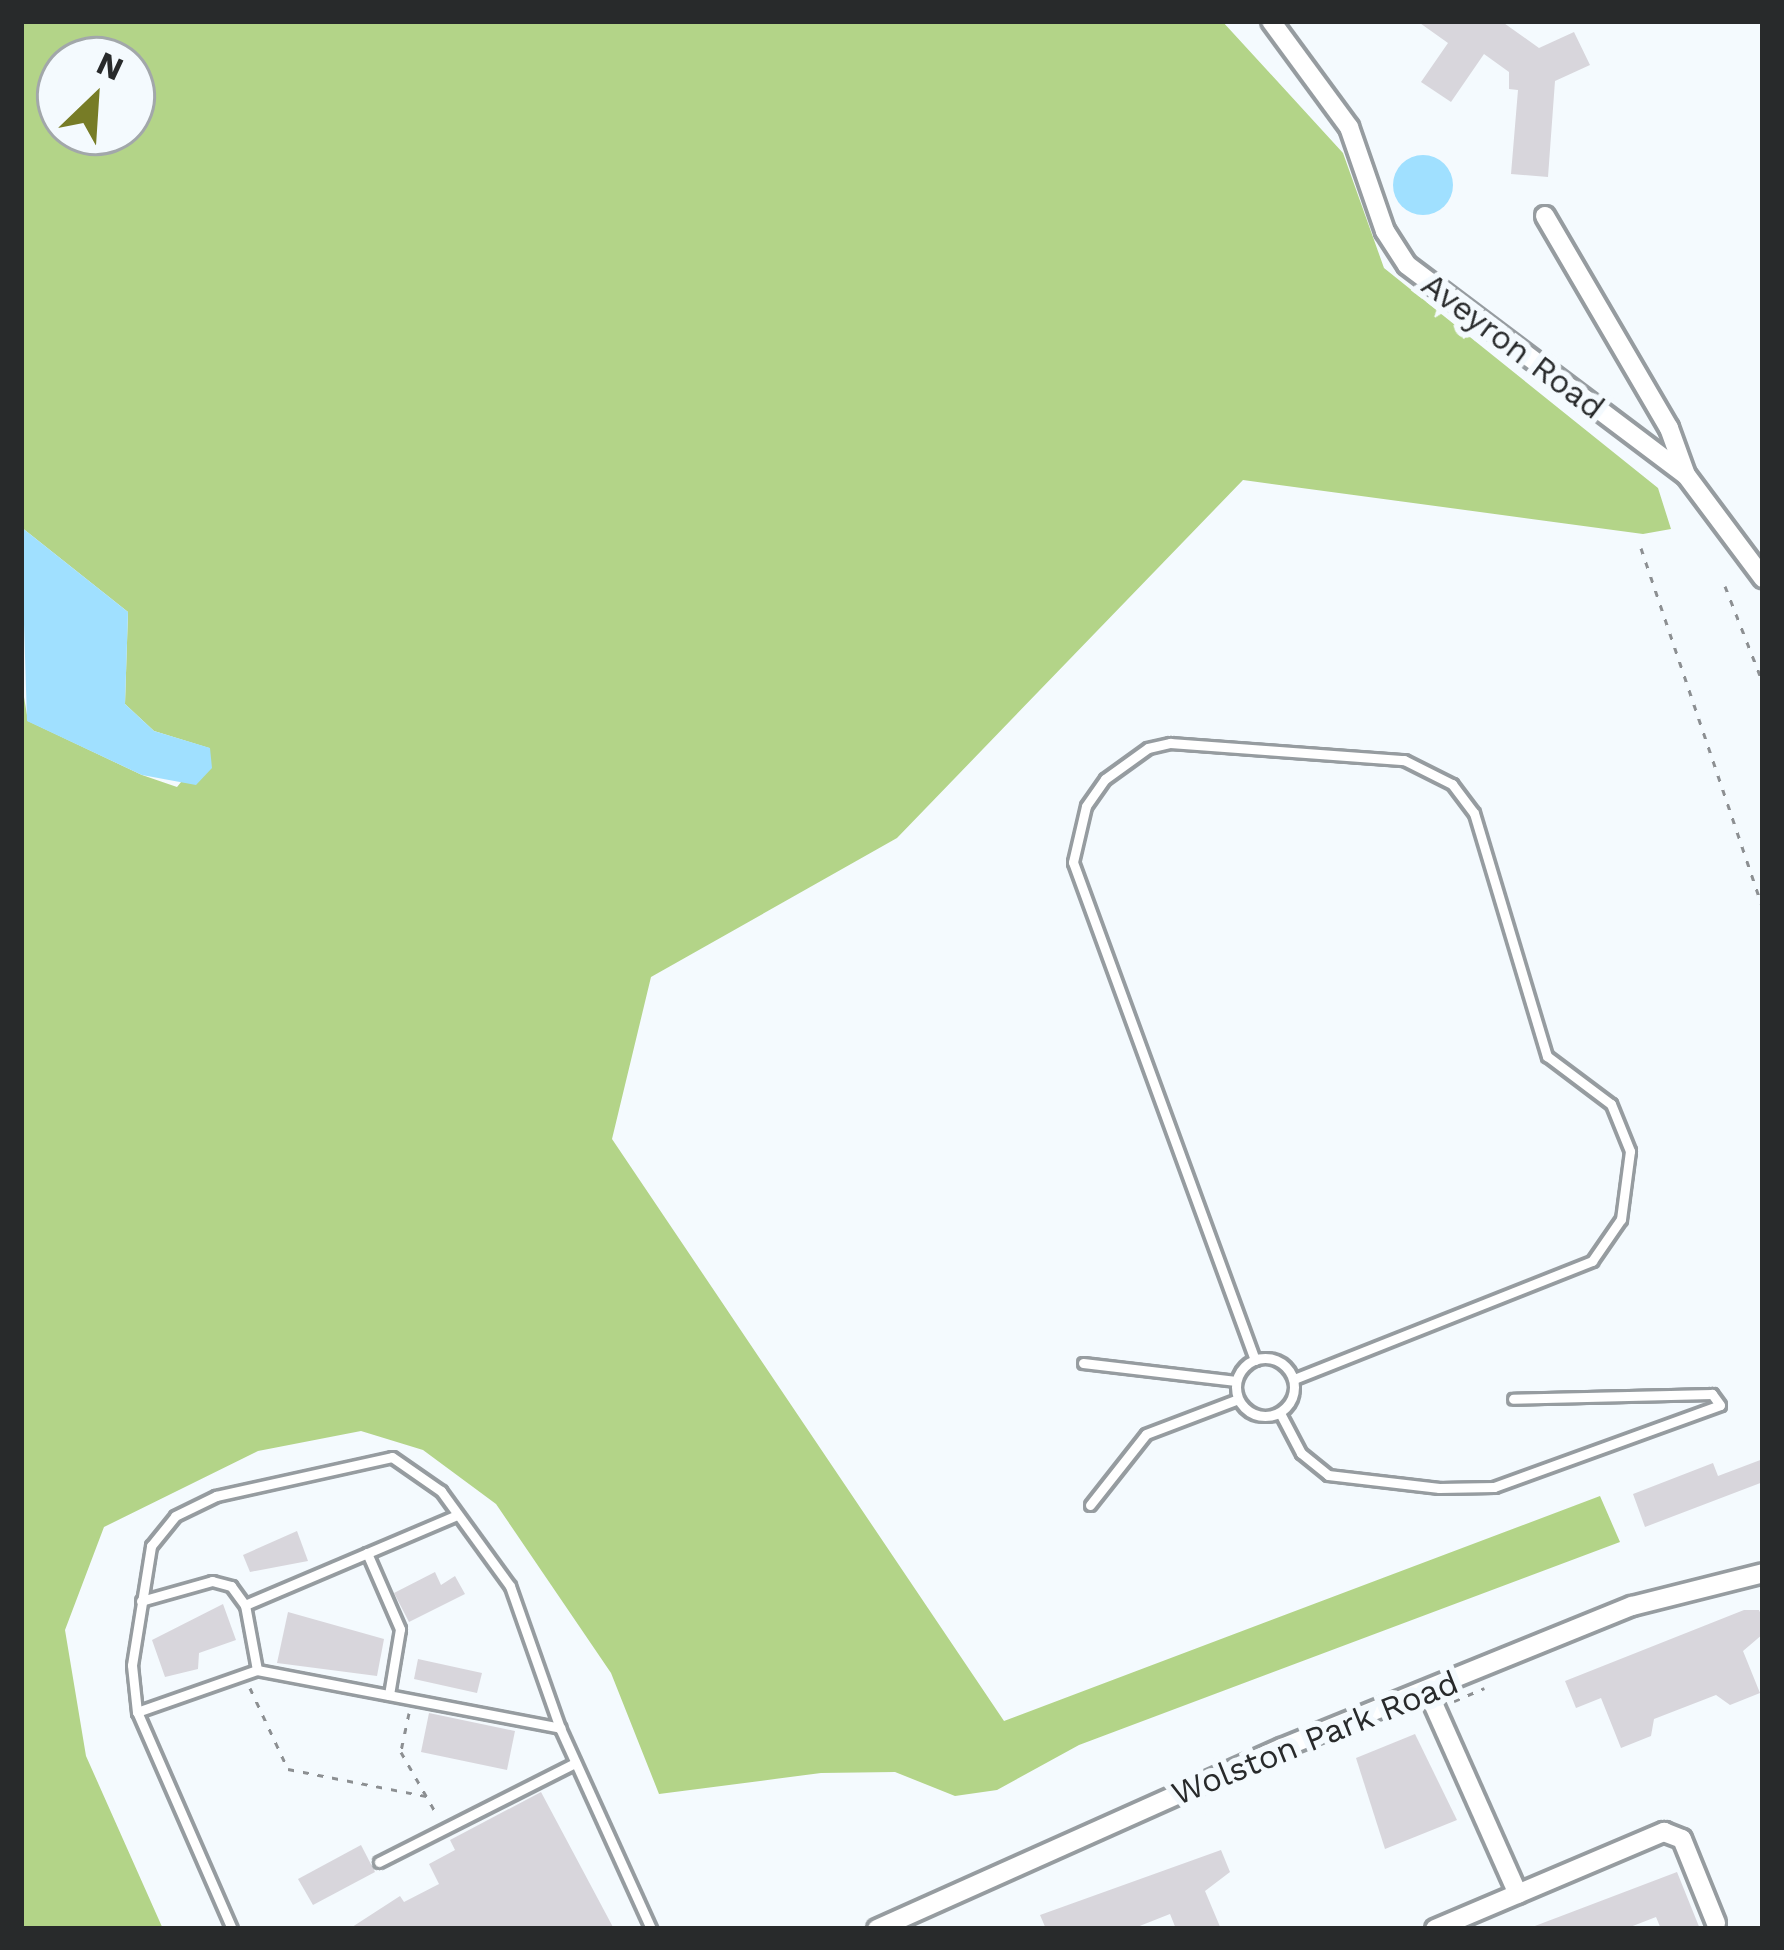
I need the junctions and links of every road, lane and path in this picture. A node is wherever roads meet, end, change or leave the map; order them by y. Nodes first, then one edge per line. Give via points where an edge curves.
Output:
1 (1271, 21) edge
2 (1545, 216) dead end
3 (1686, 476) junction
4 (1641, 548) dead end
5 (1763, 578) edge
6 (1725, 586) dead end
7 (1763, 683) edge
8 (1763, 908) edge
9 (1255, 1360) junction
10 (1083, 1363) dead end
11 (1294, 1379) junction
12 (1236, 1381) junction
13 (1238, 1399) junction
14 (1513, 1399) dead end
15 (1280, 1413) junction
16 (1090, 1505) dead end
17 (457, 1515) junction
18 (368, 1553) junction
19 (1763, 1574) edge
20 (141, 1600) junction
21 (245, 1605) junction
22 (257, 1670) junction
23 (1501, 1681) dead end
24 (388, 1695) junction
25 (412, 1700) junction
26 (1432, 1700) junction
27 (137, 1712) junction
28 (560, 1728) junction
29 (575, 1763) junction
30 (426, 1796) junction
31 (445, 1827) junction
32 (379, 1862) dead end
33 (1518, 1894) junction
34 (1717, 1923) dead end
35 (232, 1929) edge
36 (651, 1929) edge
37 (877, 1929) edge
38 (1435, 1929) edge

1 - 3 street, Aveyron Road via 1349,127 1385,231 1408,265
2 - 3 street via 1669,428
3 - 5 street, Aveyron Road
4 - 8 path
6 - 7 path
9 - 11 lane via 1282,1363
9 - 11 lane via 1073,862 1086,806 1105,779 1148,748 1170,743 1404,760 1452,784 1474,813 1547,1056 1611,1104 1630,1151 1621,1219 1592,1261
9 - 12 lane
10 - 12 lane
11 - 15 lane via 1293,1399
12 - 13 lane
13 - 15 lane via 1261,1416
13 - 16 lane via 1146,1434
14 - 15 lane via 1712,1394 1720,1405 1494,1487 1457,1488 1328,1475 1301,1453
17 - 18 lane
17 - 20 lane via 418,1471 392,1457 216,1496 175,1516 151,1546
17 - 28 lane via 510,1586
18 - 21 lane
18 - 24 lane via 400,1629
19 - 26 street, Wolston Park Road via 1632,1606
20 - 21 lane via 222,1581
20 - 27 lane via 132,1665
21 - 22 lane
22 - 24 lane
22 - 27 lane
22 - 30 path via 250,1688 288,1769
23 - 26 path
24 - 25 lane
25 - 28 lane
25 - 30 path via 400,1752
26 - 33 street
26 - 37 street, Wolston Park Road
27 - 35 lane
28 - 29 lane
29 - 31 lane
29 - 36 lane
30 - 31 path
31 - 32 lane
33 - 34 street via 1664,1832 1682,1839
33 - 38 street

